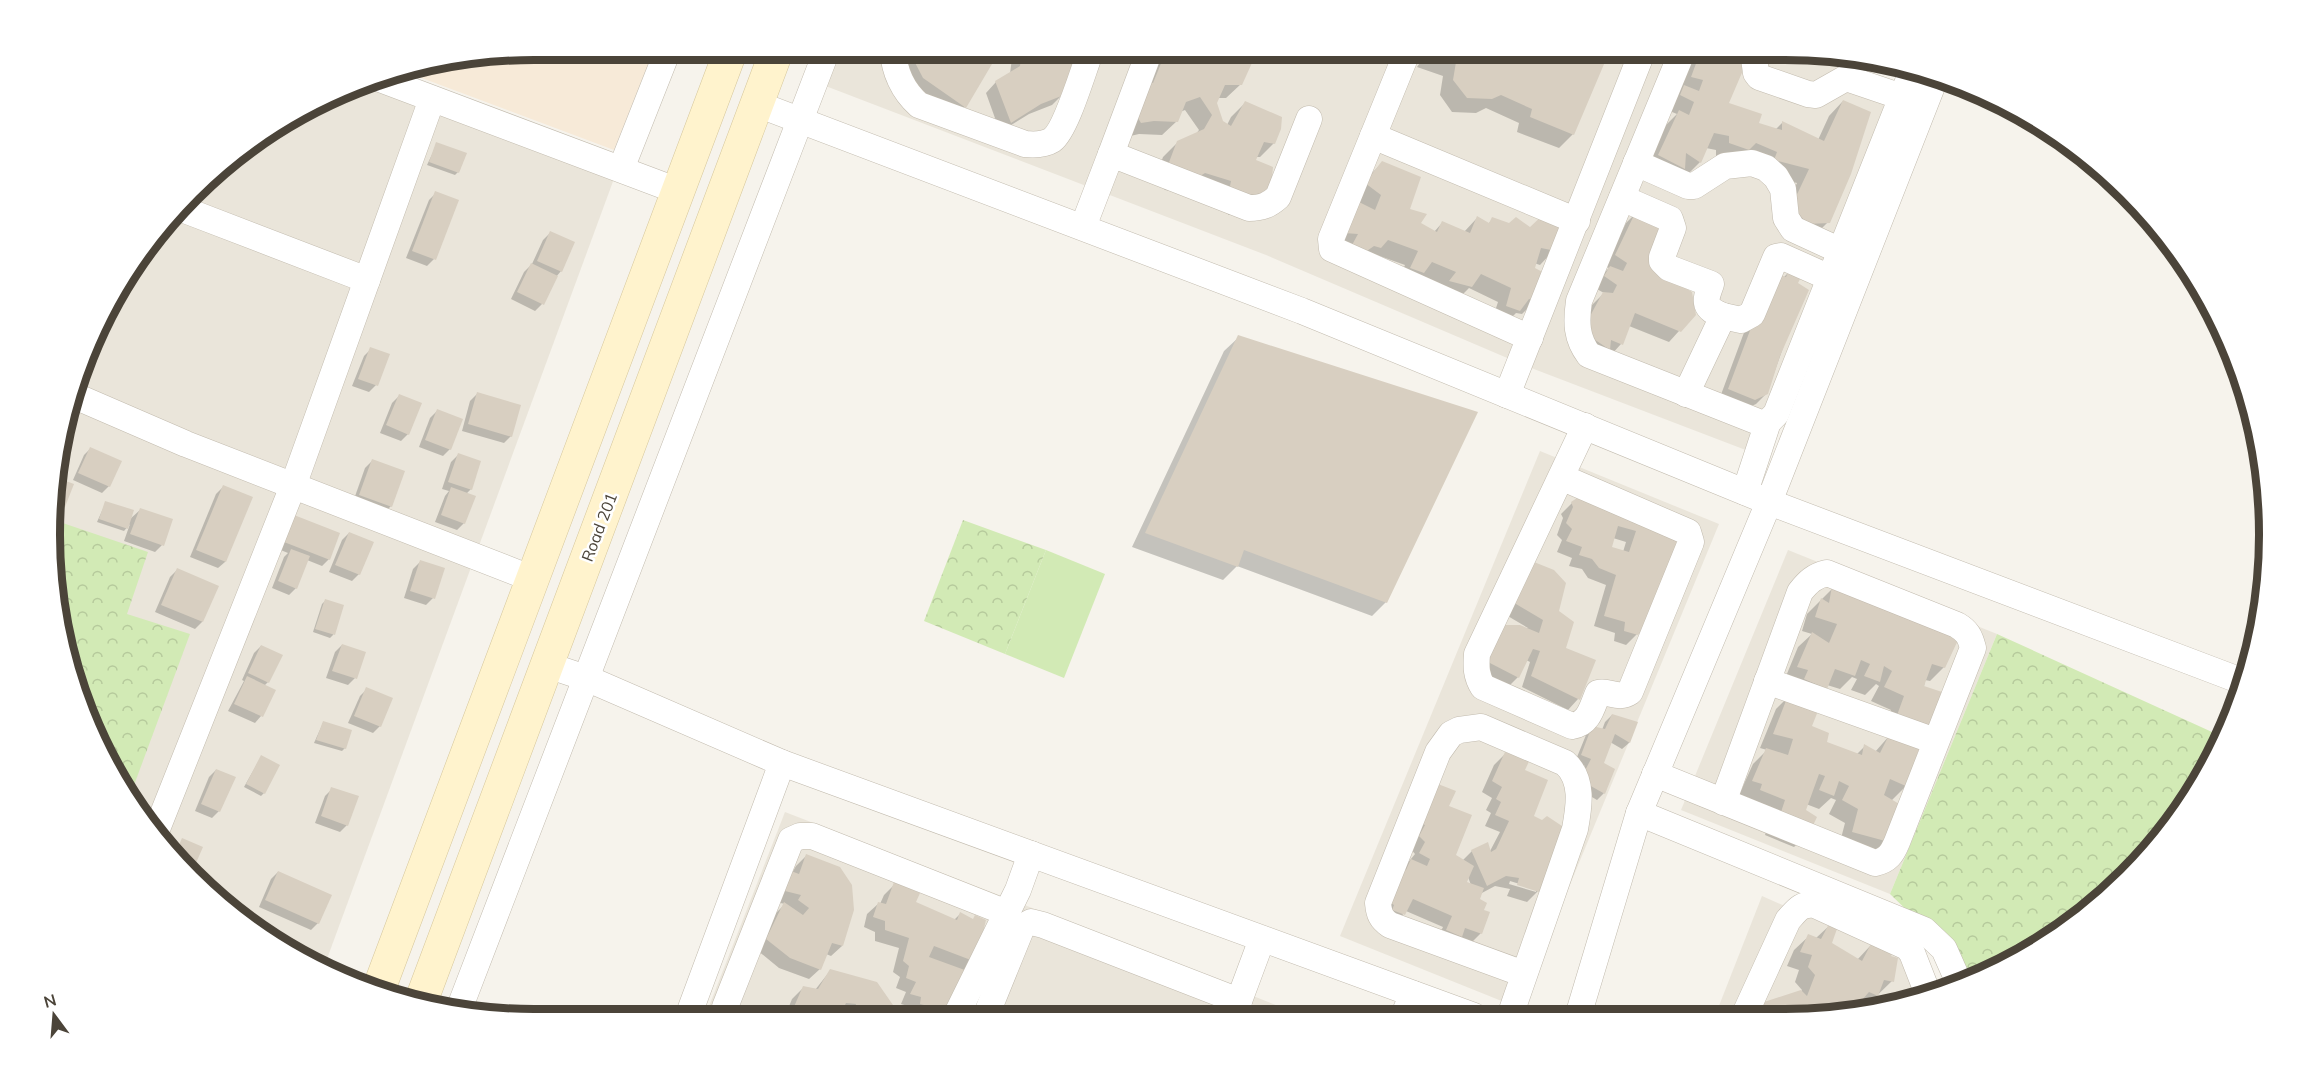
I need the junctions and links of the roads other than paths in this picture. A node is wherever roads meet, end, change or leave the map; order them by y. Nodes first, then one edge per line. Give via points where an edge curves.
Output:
1 (664, 60) edge
2 (727, 60) edge
3 (773, 60) edge
4 (823, 60) edge
5 (893, 60) edge
6 (1087, 60) edge
7 (1146, 60) edge
8 (1404, 60) edge
9 (1639, 60) edge
10 (1679, 60) edge
11 (1754, 60) edge
12 (1910, 77) edge
13 (390, 83) edge
14 (1933, 84) edge
15 (1902, 97) junction
16 (432, 99) junction
17 (757, 104) junction
18 (1309, 119) dead end
19 (800, 120) junction
20 (1373, 136) junction
21 (1111, 154) junction
22 (1636, 163) junction
23 (621, 169) junction
24 (678, 191) junction
25 (1622, 198) junction
26 (188, 211) edge
27 (1577, 221) junction
28 (1083, 227) junction
29 (1841, 251) junction
30 (1830, 278) junction
31 (368, 280) junction
32 (1723, 316) junction
33 (1530, 338) junction
34 (1686, 394) junction
35 (1507, 395) junction
36 (80, 398) edge
37 (1768, 422) junction
38 (1586, 426) junction
39 (1561, 477) junction
40 (293, 486) junction
41 (1744, 492) junction
42 (1769, 502) junction
43 (533, 579) junction
44 (547, 664) junction
45 (586, 678) junction
46 (2236, 679) edge
47 (1767, 681) junction
48 (1935, 741) junction
49 (782, 763) junction
50 (1655, 774) junction
51 (1723, 802) junction
52 (1639, 813) junction
53 (159, 824) edge
54 (1031, 854) junction
55 (1007, 913) junction
56 (1262, 939) junction
57 (1524, 974) junction
58 (1956, 977) edge
59 (381, 984) edge
60 (1925, 987) edge
61 (423, 996) edge
62 (461, 1003) edge
63 (1408, 1005) edge
64 (691, 1009) edge
65 (724, 1009) edge
66 (959, 1009) edge
67 (989, 1009) edge
68 (1236, 1009) edge
69 (1430, 1009) edge
70 (1512, 1009) edge
71 (1580, 1009) edge
72 (1747, 1009) edge

1 - 23 street
2 - 24 main road
3 - 17 main road, Road 201
4 - 19 street
5 - 6 street via 901,83 920,105 1025,144 1038,145 1054,139 1064,124
7 - 21 street
8 - 20 street
9 - 27 street
10 - 22 street
11 - 15 street via 1759,76 1808,94 1816,95 1846,78
12 - 15 street
13 - 16 street
14 - 42 street
15 - 29 street
16 - 23 street
16 - 31 street
17 - 19 street
17 - 44 main road, Road 201
18 - 21 street via 1278,197 1259,208 1249,208
19 - 28 street
19 - 45 street
20 - 27 street
20 - 33 street via 1331,239 1332,249
21 - 28 street
22 - 25 street
22 - 29 street via 1688,186 1725,166 1752,163 1766,168 1783,189 1786,218 1793,229
23 - 24 street
24 - 43 main road
25 - 32 street via 1670,219 1673,228 1662,261 1669,268 1711,284 1707,306
25 - 34 street via 1579,302 1578,335 1590,355
26 - 31 street
27 - 33 street
28 - 35 street
29 - 30 street
30 - 32 street via 1776,257 1752,314 1742,320
30 - 37 street via 1776,414
31 - 40 street
32 - 34 street
33 - 35 street
34 - 37 street via 1753,421
35 - 38 street
36 - 40 street
37 - 41 street
38 - 39 street
38 - 41 street
39 - 39 street via 1477,654 1476,666 1483,687 1572,726 1586,719 1598,693 1618,696 1630,692 1690,542 1688,532
40 - 43 street
40 - 53 street
41 - 42 street
42 - 46 street
42 - 50 street
43 - 59 main road
44 - 45 street
44 - 61 main road, Road 201
45 - 49 street
45 - 62 street
47 - 48 street
47 - 48 street via 1800,592 1808,582 1827,573 1966,631 1972,648
47 - 51 street
48 - 51 street via 1891,856 1882,861 1875,863
49 - 54 street
49 - 64 street
50 - 51 street
50 - 52 street
52 - 58 street via 1924,930 1944,949
52 - 71 street
54 - 55 street
54 - 56 street
55 - 65 street via 812,836 800,836 791,840
55 - 66 street
56 - 63 street
56 - 68 street
57 - 57 street via 1390,925 1379,913 1378,903 1437,752 1459,730 1480,727 1565,763 1579,789 1575,829
57 - 70 street
60 - 72 street via 1907,947 1806,904 1788,920
63 - 69 street
67 - 68 street via 1022,927 1031,922

